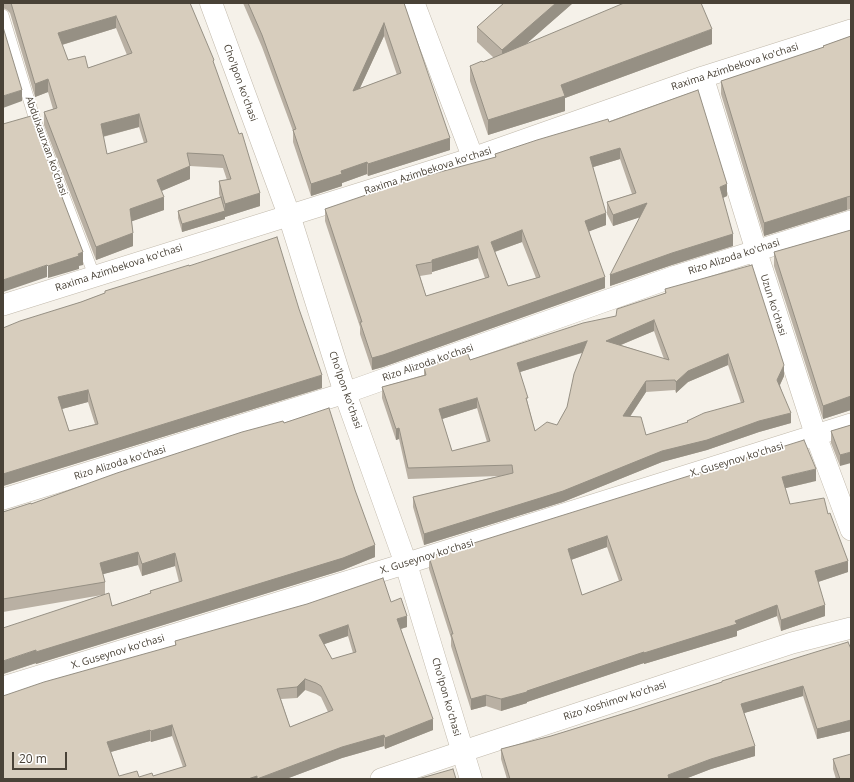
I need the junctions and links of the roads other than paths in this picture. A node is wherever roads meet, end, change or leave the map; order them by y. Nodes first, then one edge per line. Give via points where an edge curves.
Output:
1 (211, 3) edge
2 (414, 3) edge
3 (3, 15) edge
4 (851, 30) edge
5 (703, 77) junction
6 (35, 120) junction
7 (22, 124) edge
8 (473, 158) junction
9 (289, 214) junction
10 (851, 221) edge
11 (756, 250) junction
12 (94, 275) junction
13 (3, 305) edge
14 (345, 393) junction
15 (851, 424) edge
16 (816, 436) junction
17 (3, 499) edge
18 (851, 530) edge
19 (406, 564) junction
20 (851, 628) edge
21 (3, 687) edge
22 (462, 751) junction
23 (382, 779) edge
24 (471, 779) edge

1 - 9 street, Cho'lpon ko'chasi
2 - 8 street
3 - 6 lane, Abdulxaurxan ko'chasi
4 - 5 street, Raxima Azimbekova ko'chasi
5 - 8 street, Raxima Azimbekova ko'chasi
5 - 11 street, Uzun ko'chasi
6 - 7 lane
6 - 12 lane, Abdulxaurxan ko'chasi
8 - 9 street, Raxima Azimbekova ko'chasi
9 - 12 street, Raxima Azimbekova ko'chasi
9 - 14 street, Cho'lpon ko'chasi
10 - 11 street, Rizo Alizoda ko'chasi
11 - 14 street, Rizo Alizoda ko'chasi via 669,278
11 - 16 street, Uzun ko'chasi
12 - 13 street, Raxima Azimbekova ko'chasi
14 - 17 street, Rizo Alizoda ko'chasi
14 - 19 street, Cho'lpon ko'chasi
15 - 16 street, X. Guseynov ko'chasi
16 - 18 street, Uzun ko'chasi
16 - 19 street, X. Guseynov ko'chasi
19 - 21 street, X. Guseynov ko'chasi
19 - 22 street, Cho'lpon ko'chasi
20 - 22 street, Rizo Xoshimov ko'chasi via 792,643
22 - 23 street, Rizo Xoshimov ko'chasi
22 - 24 street, Cho'lpon ko'chasi

